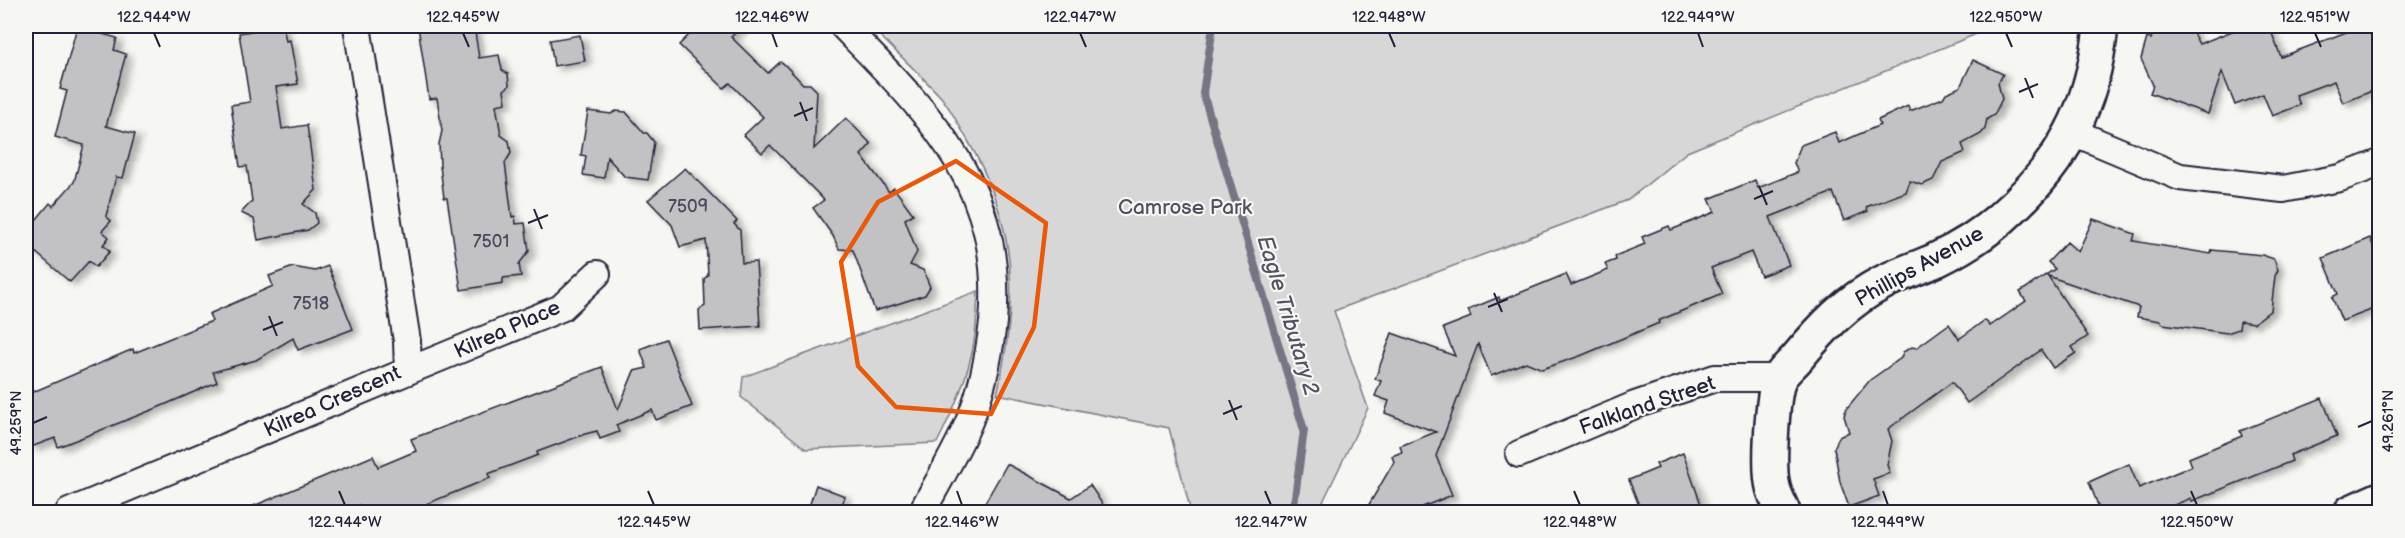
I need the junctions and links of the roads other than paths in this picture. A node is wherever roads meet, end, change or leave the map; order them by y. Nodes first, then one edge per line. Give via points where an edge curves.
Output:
1 (357, 26) edge
2 (843, 26) edge
3 (2101, 26) edge
4 (2073, 132) junction
5 (2379, 163) edge
6 (597, 274) dead end
7 (408, 371) junction
8 (1780, 378) junction
9 (1519, 454) dead end
10 (2379, 499) edge
11 (69, 513) edge
12 (922, 513) edge
13 (1783, 513) edge
14 (2351, 513) edge

1 - 7 street, Kilrea Crescent via 407,341
2 - 12 street via 921,107 957,156 976,196 993,259 991,344 985,374 968,425
3 - 4 street, Phillips Avenue via 2091,82
4 - 5 street via 2180,177 2283,189 2340,178
4 - 8 street, Phillips Avenue via 2035,184 2001,219 1964,246 1853,300 1826,324
6 - 7 street, Kilrea Place via 561,308
7 - 11 street, Kilrea Crescent
8 - 9 street, Falkland Street via 1715,378 1635,405
8 - 13 street, Phillips Avenue via 1770,430 1772,486
10 - 14 street

